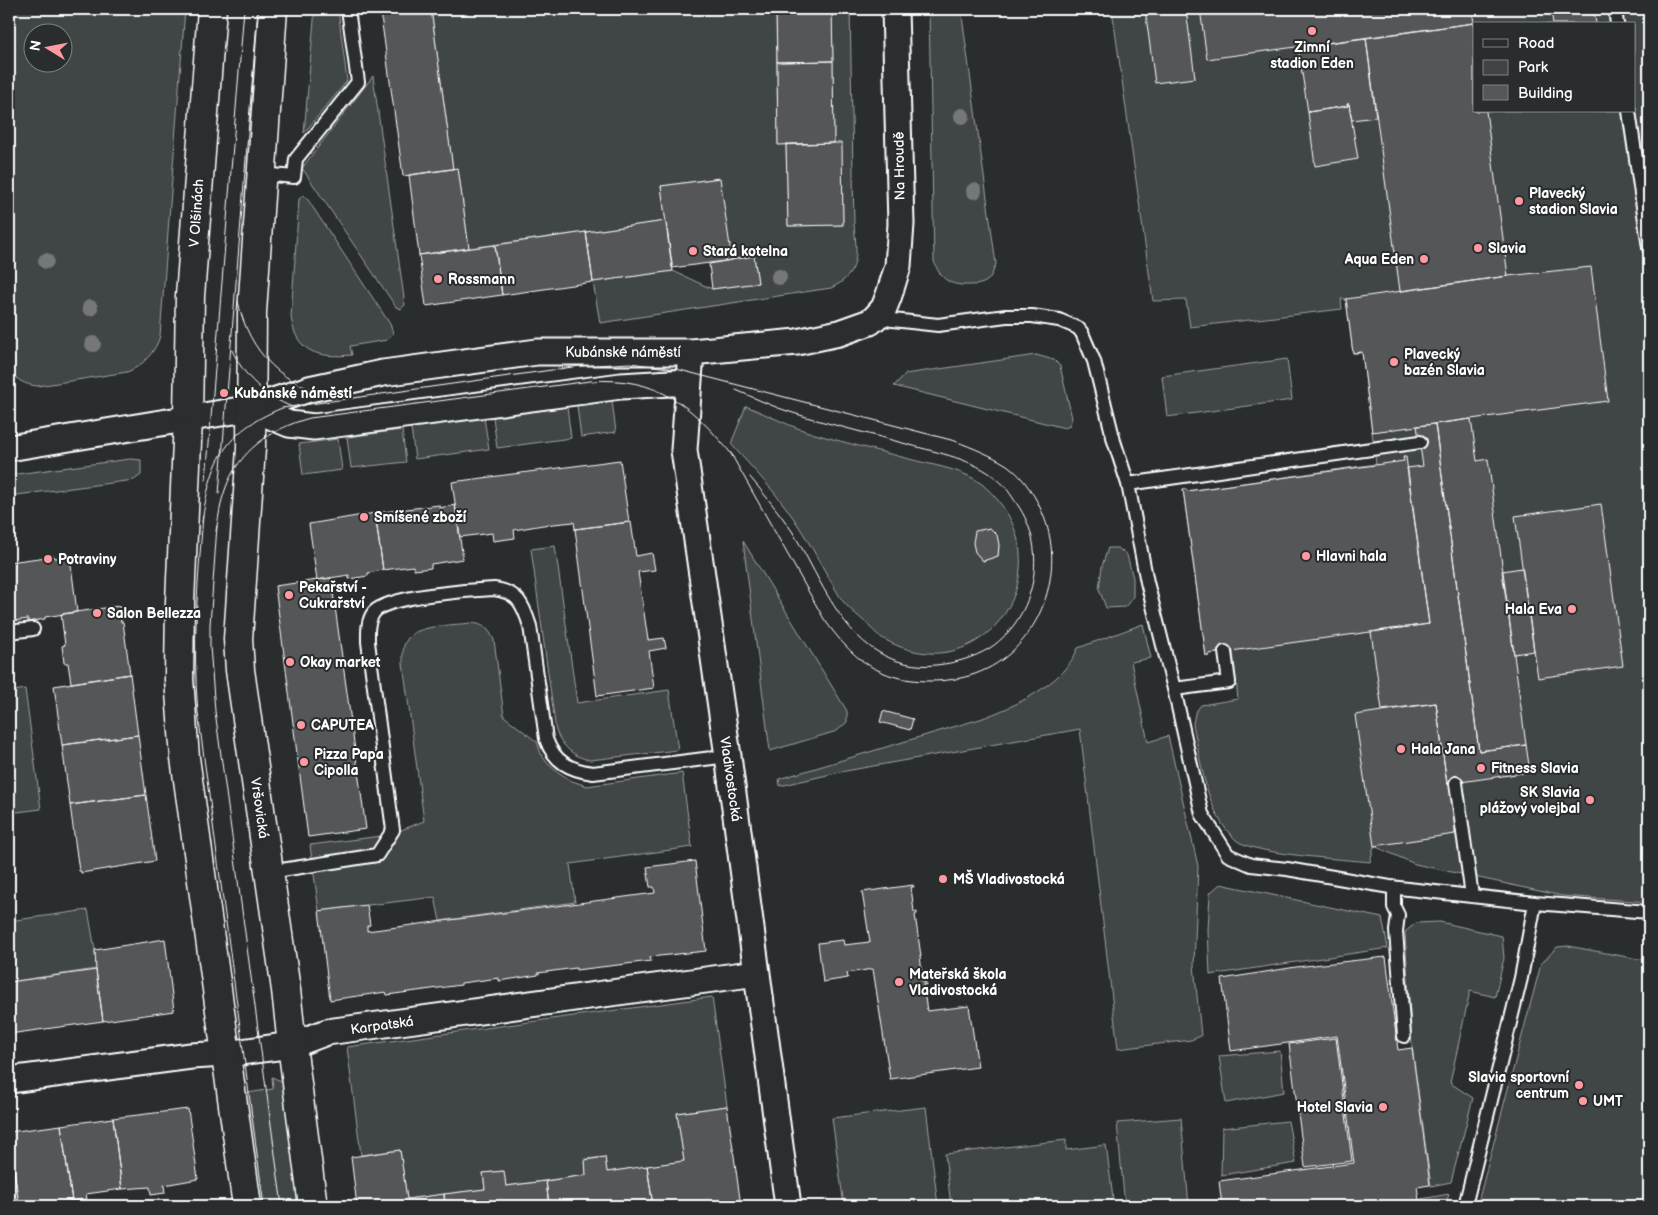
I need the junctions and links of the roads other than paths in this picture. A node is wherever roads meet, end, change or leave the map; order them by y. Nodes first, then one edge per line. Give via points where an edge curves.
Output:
1 (212, 9) edge
2 (273, 9) edge
3 (348, 9) edge
4 (895, 9) edge
5 (1615, 9) edge
6 (1617, 22) edge
7 (1629, 112) edge
8 (262, 174) junction
9 (1649, 248) edge
10 (875, 318) junction
11 (691, 352) junction
12 (688, 382) junction
13 (252, 408) junction
14 (188, 418) junction
15 (1420, 442) dead end
16 (9, 448) edge
17 (1128, 484) junction
18 (33, 629) dead end
19 (9, 632) edge
20 (1225, 652) dead end
21 (1174, 688) junction
22 (728, 756) junction
23 (1456, 783) dead end
24 (270, 872) junction
25 (1394, 887) junction
26 (1472, 896) junction
27 (1535, 904) junction
28 (1649, 912) edge
29 (757, 973) junction
30 (1404, 1036) dead end
31 (292, 1045) junction
32 (226, 1054) junction
33 (9, 1080) edge
34 (246, 1206) edge
35 (313, 1206) edge
36 (788, 1206) edge
37 (1465, 1206) edge

1 - 14 main road, V Olšinách via 190,296
2 - 8 main road
3 - 8 lane via 358,82 296,159 294,177
4 - 10 street, Na Hroudě via 900,254 890,295
5 - 6 lane
7 - 9 lane
8 - 13 main road via 252,312
10 - 11 street, Kubánské náměstí via 858,327 797,342
10 - 17 lane via 938,325 1032,316 1059,320 1078,328 1094,361
11 - 12 street, Vladivostocká
11 - 13 street, Kubánské náměstí via 537,352 350,379
12 - 13 street via 621,386 314,427 289,424
12 - 22 street, Vladivostocká via 684,450
13 - 14 street, Kubánské náměstí
13 - 24 main road, Vršovická via 248,519 238,639
14 - 16 street, Kubánské náměstí
14 - 32 main road via 179,679 185,758
15 - 17 lane
17 - 21 lane via 1147,582
18 - 19 lane
20 - 21 lane via 1229,682
21 - 25 lane via 1202,814 1228,856 1252,865
22 - 24 lane via 593,773 569,767 554,755 546,740 530,626 525,609 513,595 494,589 400,600 374,611 368,626 393,830 377,855
22 - 29 street, Vladivostocká
23 - 26 lane
24 - 31 main road, Vršovická
25 - 26 lane
25 - 30 lane
26 - 27 lane
27 - 28 lane
27 - 37 lane via 1521,978
29 - 31 street, Karpatská via 327,1032
29 - 36 street, Vladivostocká
31 - 32 street, Karpatská
31 - 35 main road, Vršovická
32 - 33 street, Karpatská
32 - 34 main road

